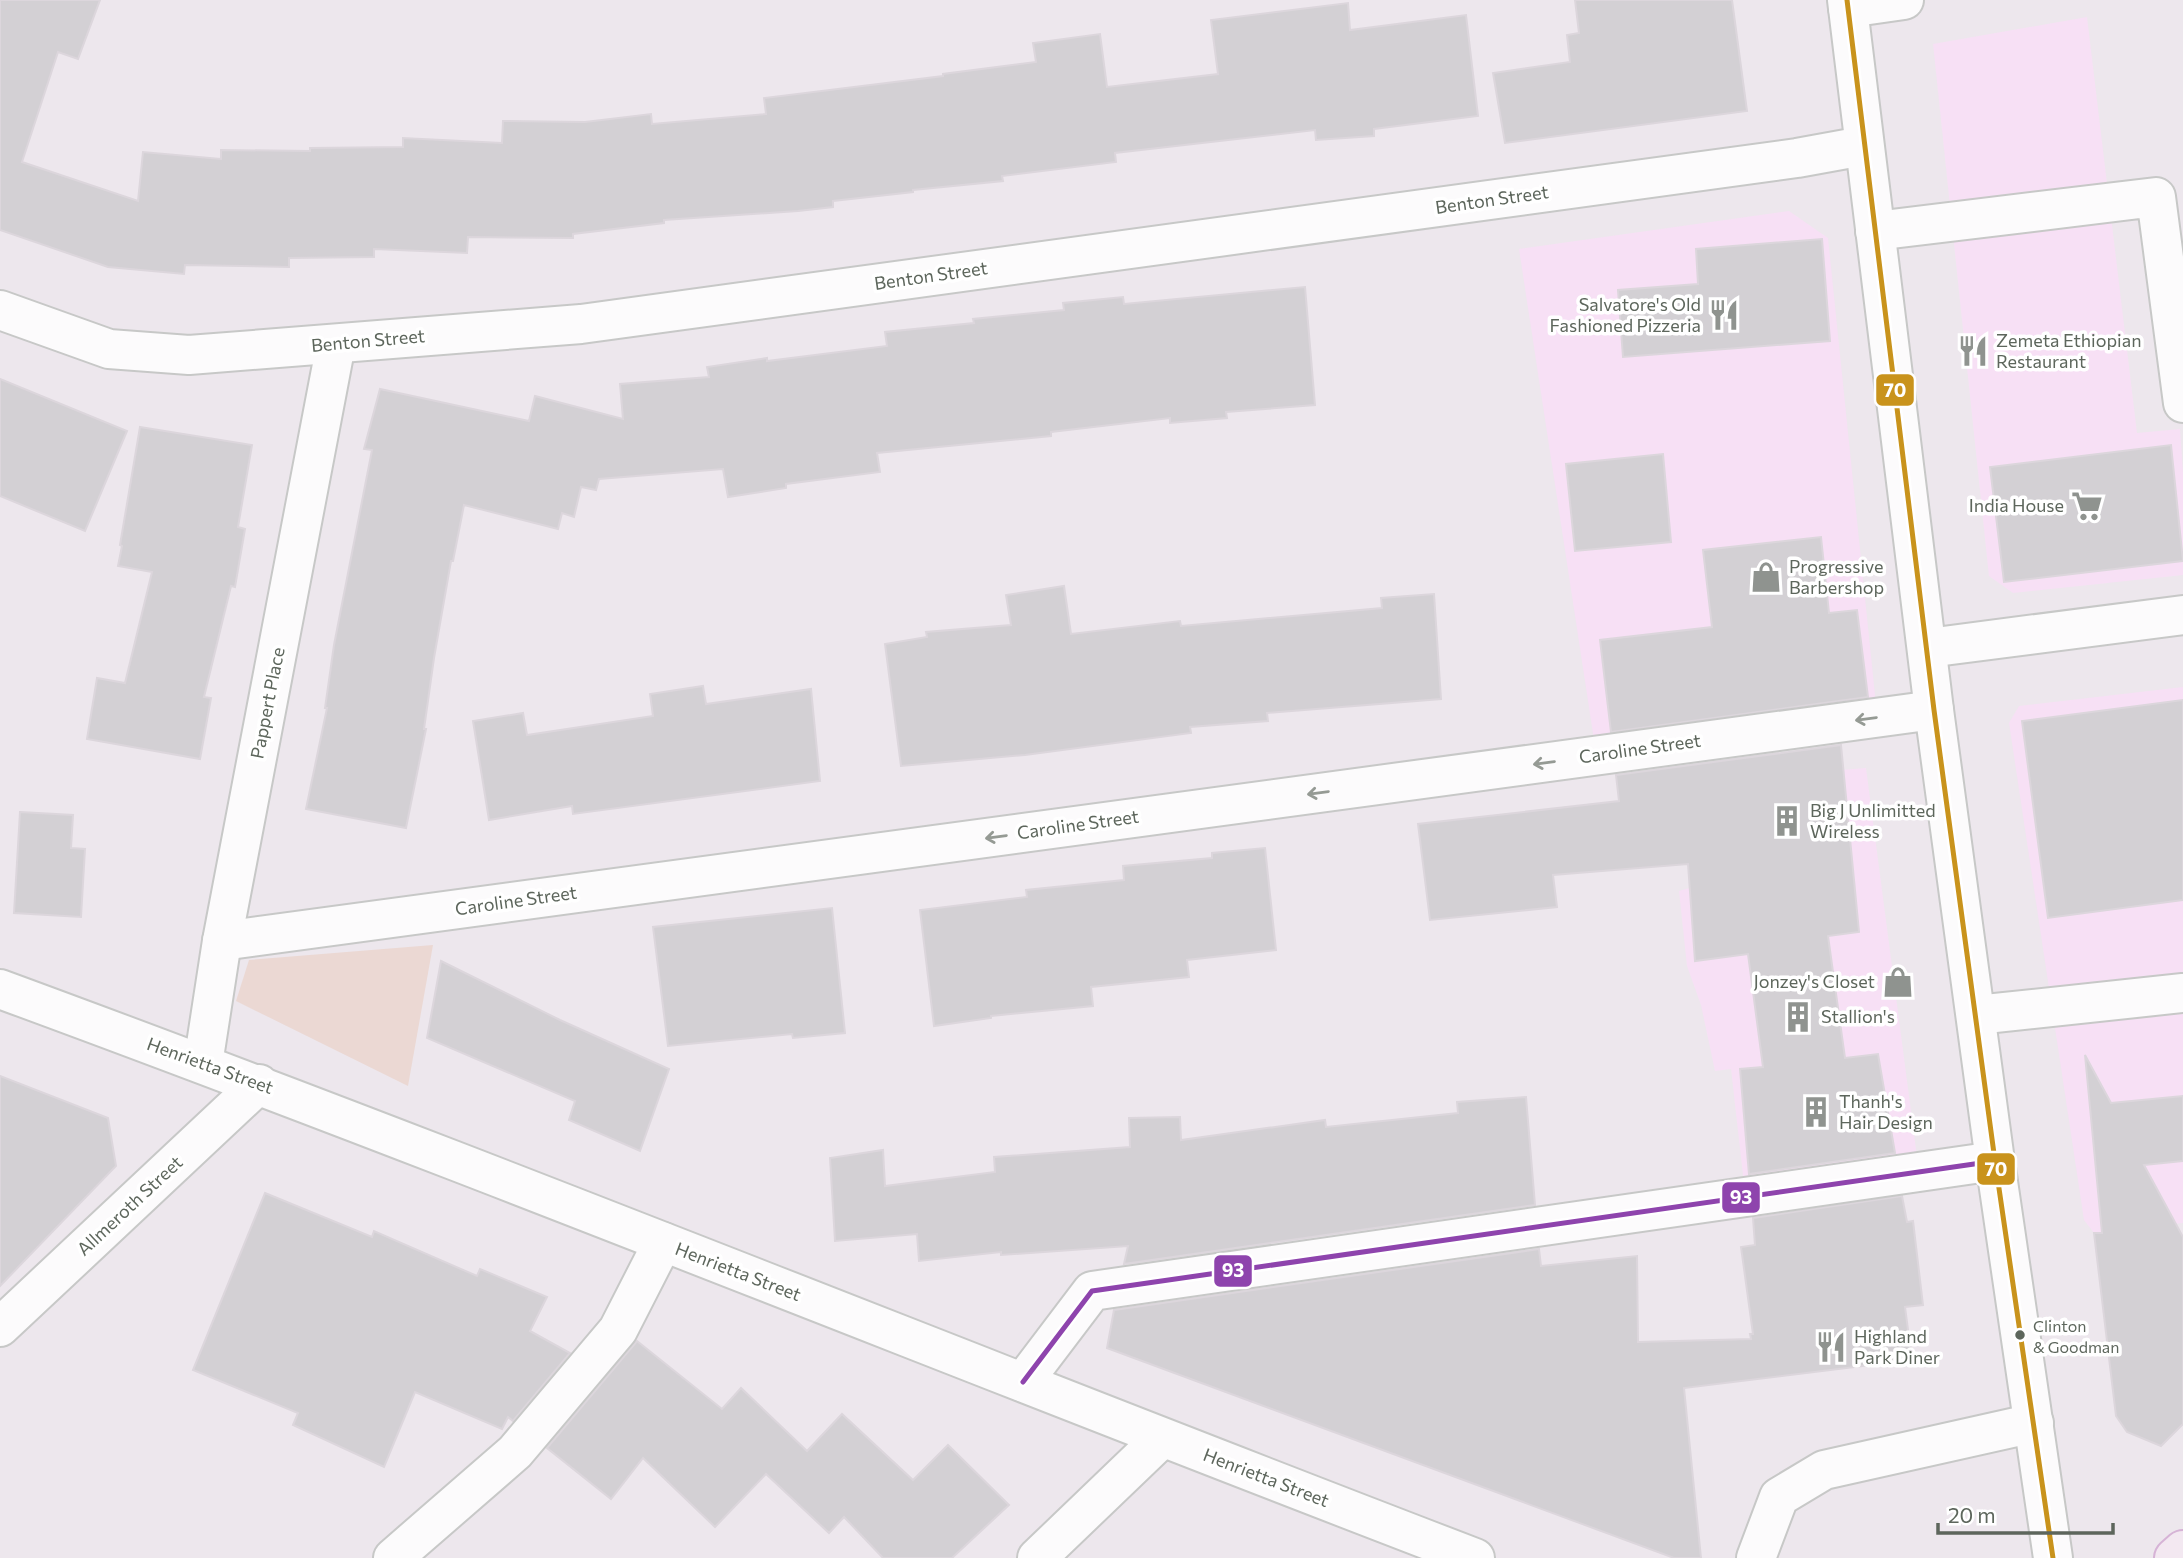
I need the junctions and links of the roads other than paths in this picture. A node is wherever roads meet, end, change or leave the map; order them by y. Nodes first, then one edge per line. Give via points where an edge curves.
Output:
1 (1904, 0) edge
2 (1848, 4) edge
3 (1863, 146) junction
4 (1875, 231) junction
5 (0, 310) edge
6 (336, 344) junction
7 (2183, 403) edge
8 (2183, 615) edge
9 (1928, 648) junction
10 (1934, 710) junction
11 (222, 941) junction
12 (0, 989) edge
13 (2183, 993) edge
14 (1976, 1015) junction
15 (203, 1064) junction
16 (259, 1084) junction
17 (1995, 1161) junction
18 (663, 1242) junction
19 (0, 1327) edge
20 (1023, 1382) junction
21 (2034, 1423) junction
22 (1162, 1438) junction
23 (393, 1558) edge
24 (1037, 1558) edge
25 (1475, 1558) edge
26 (1756, 1558) edge
27 (2053, 1558) edge

1 - 2 street
2 - 3 street
3 - 4 street
3 - 6 street, Benton Street via 581,324
4 - 7 street via 2157,197
4 - 9 street
5 - 6 street, Benton Street via 109,349 189,355
6 - 11 street, Pappert Place
8 - 9 street
9 - 10 street
10 -> 11 street, Caroline Street
10 - 14 street
11 - 15 street, Pappert Place
12 - 15 street, Henrietta Street
13 - 14 street
14 - 17 street
15 - 16 street, Henrietta Street
16 - 18 street, Henrietta Street
16 - 19 street, Allmeroth Street
17 - 20 street via 1091,1291
17 - 21 street
18 - 20 street, Henrietta Street
18 - 23 street via 618,1330 515,1452
20 - 22 street, Henrietta Street
21 - 26 street via 1824,1470 1779,1497
21 - 27 street
22 - 24 street
22 - 25 street, Henrietta Street

